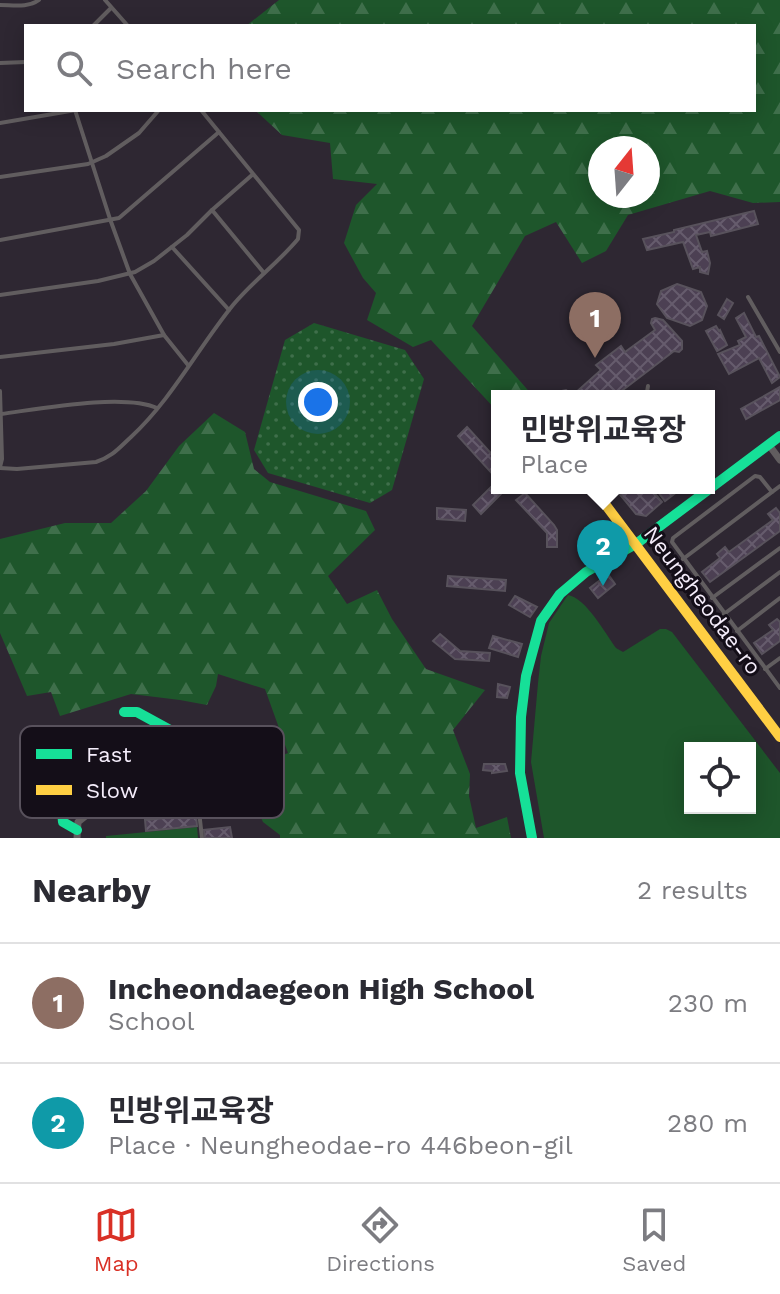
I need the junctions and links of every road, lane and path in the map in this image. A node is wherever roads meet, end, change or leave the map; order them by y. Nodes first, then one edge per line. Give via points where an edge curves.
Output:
1 (39, 0) edge
2 (105, 0) edge
3 (0, 5) edge
4 (111, 8) junction
5 (95, 24) edge
6 (126, 24) edge
7 (24, 62) edge
8 (0, 63) edge
9 (64, 112) edge
10 (77, 112) edge
11 (157, 112) edge
12 (203, 112) edge
13 (0, 123) edge
14 (219, 132) junction
15 (91, 162) junction
16 (253, 175) junction
17 (0, 177) edge
18 (212, 210) junction
19 (110, 219) junction
20 (0, 240) edge
21 (172, 247) junction
22 (264, 273) junction
23 (130, 274) junction
24 (0, 295) edge
25 (748, 297) dead end
26 (229, 310) junction
27 (164, 335) junction
28 (780, 352) edge
29 (0, 357) edge
30 (189, 366) junction
31 (648, 386) dead end
32 (647, 390) edge
33 (0, 391) edge
34 (157, 408) junction
35 (1, 414) edge
36 (780, 436) edge
37 (769, 445) junction
38 (780, 460) edge
39 (0, 468) edge
40 (715, 485) edge
41 (780, 486) edge
42 (772, 492) junction
43 (598, 494) edge
44 (703, 494) edge
45 (636, 544) junction
46 (780, 548) edge
47 (683, 559) junction
48 (780, 572) edge
49 (712, 598) junction
50 (780, 598) edge
51 (724, 614) junction
52 (737, 631) junction
53 (780, 658) edge
54 (765, 669) junction
55 (779, 685) edge
56 (124, 712) dead end
57 (163, 726) edge
58 (780, 737) edge
59 (63, 818) edge
60 (200, 818) edge
61 (77, 834) edge
62 (202, 838) edge
63 (532, 838) edge

1 - 3 lane
2 - 4 lane
4 - 5 lane
4 - 6 lane
7 - 8 lane
9 - 13 lane
10 - 15 lane
11 - 15 lane via 139,133
12 - 14 lane
14 - 16 lane
14 - 19 lane via 119,218
15 - 17 lane
15 - 19 lane
16 - 18 lane
16 - 22 lane via 299,230 298,239
18 - 21 lane
18 - 22 lane
19 - 20 lane
19 - 23 lane
21 - 23 lane
21 - 26 lane
22 - 26 lane
23 - 24 lane
23 - 27 lane
25 - 28 lane
26 - 30 lane
27 - 29 lane
27 - 30 lane
30 - 34 lane
31 - 32 lane
33 - 35 lane
34 - 35 lane via 121,402
34 - 39 lane via 106,459 71,466
35 - 39 lane
36 - 37 street
37 - 38 street
37 - 40 street
41 - 42 lane
42 - 47 lane
42 - 47 lane via 755,476 673,538
43 - 45 street, Neungheodae-ro
44 - 45 street
45 - 58 street, Neungheodae-ro
45 - 63 street via 586,572 560,594 541,621 521,717 520,773
46 - 49 lane
47 - 49 lane
48 - 51 lane
49 - 51 lane
50 - 52 lane
51 - 52 lane
52 - 54 lane
53 - 54 lane
54 - 55 lane
56 - 57 street via 137,712
59 - 61 street
60 - 62 lane

